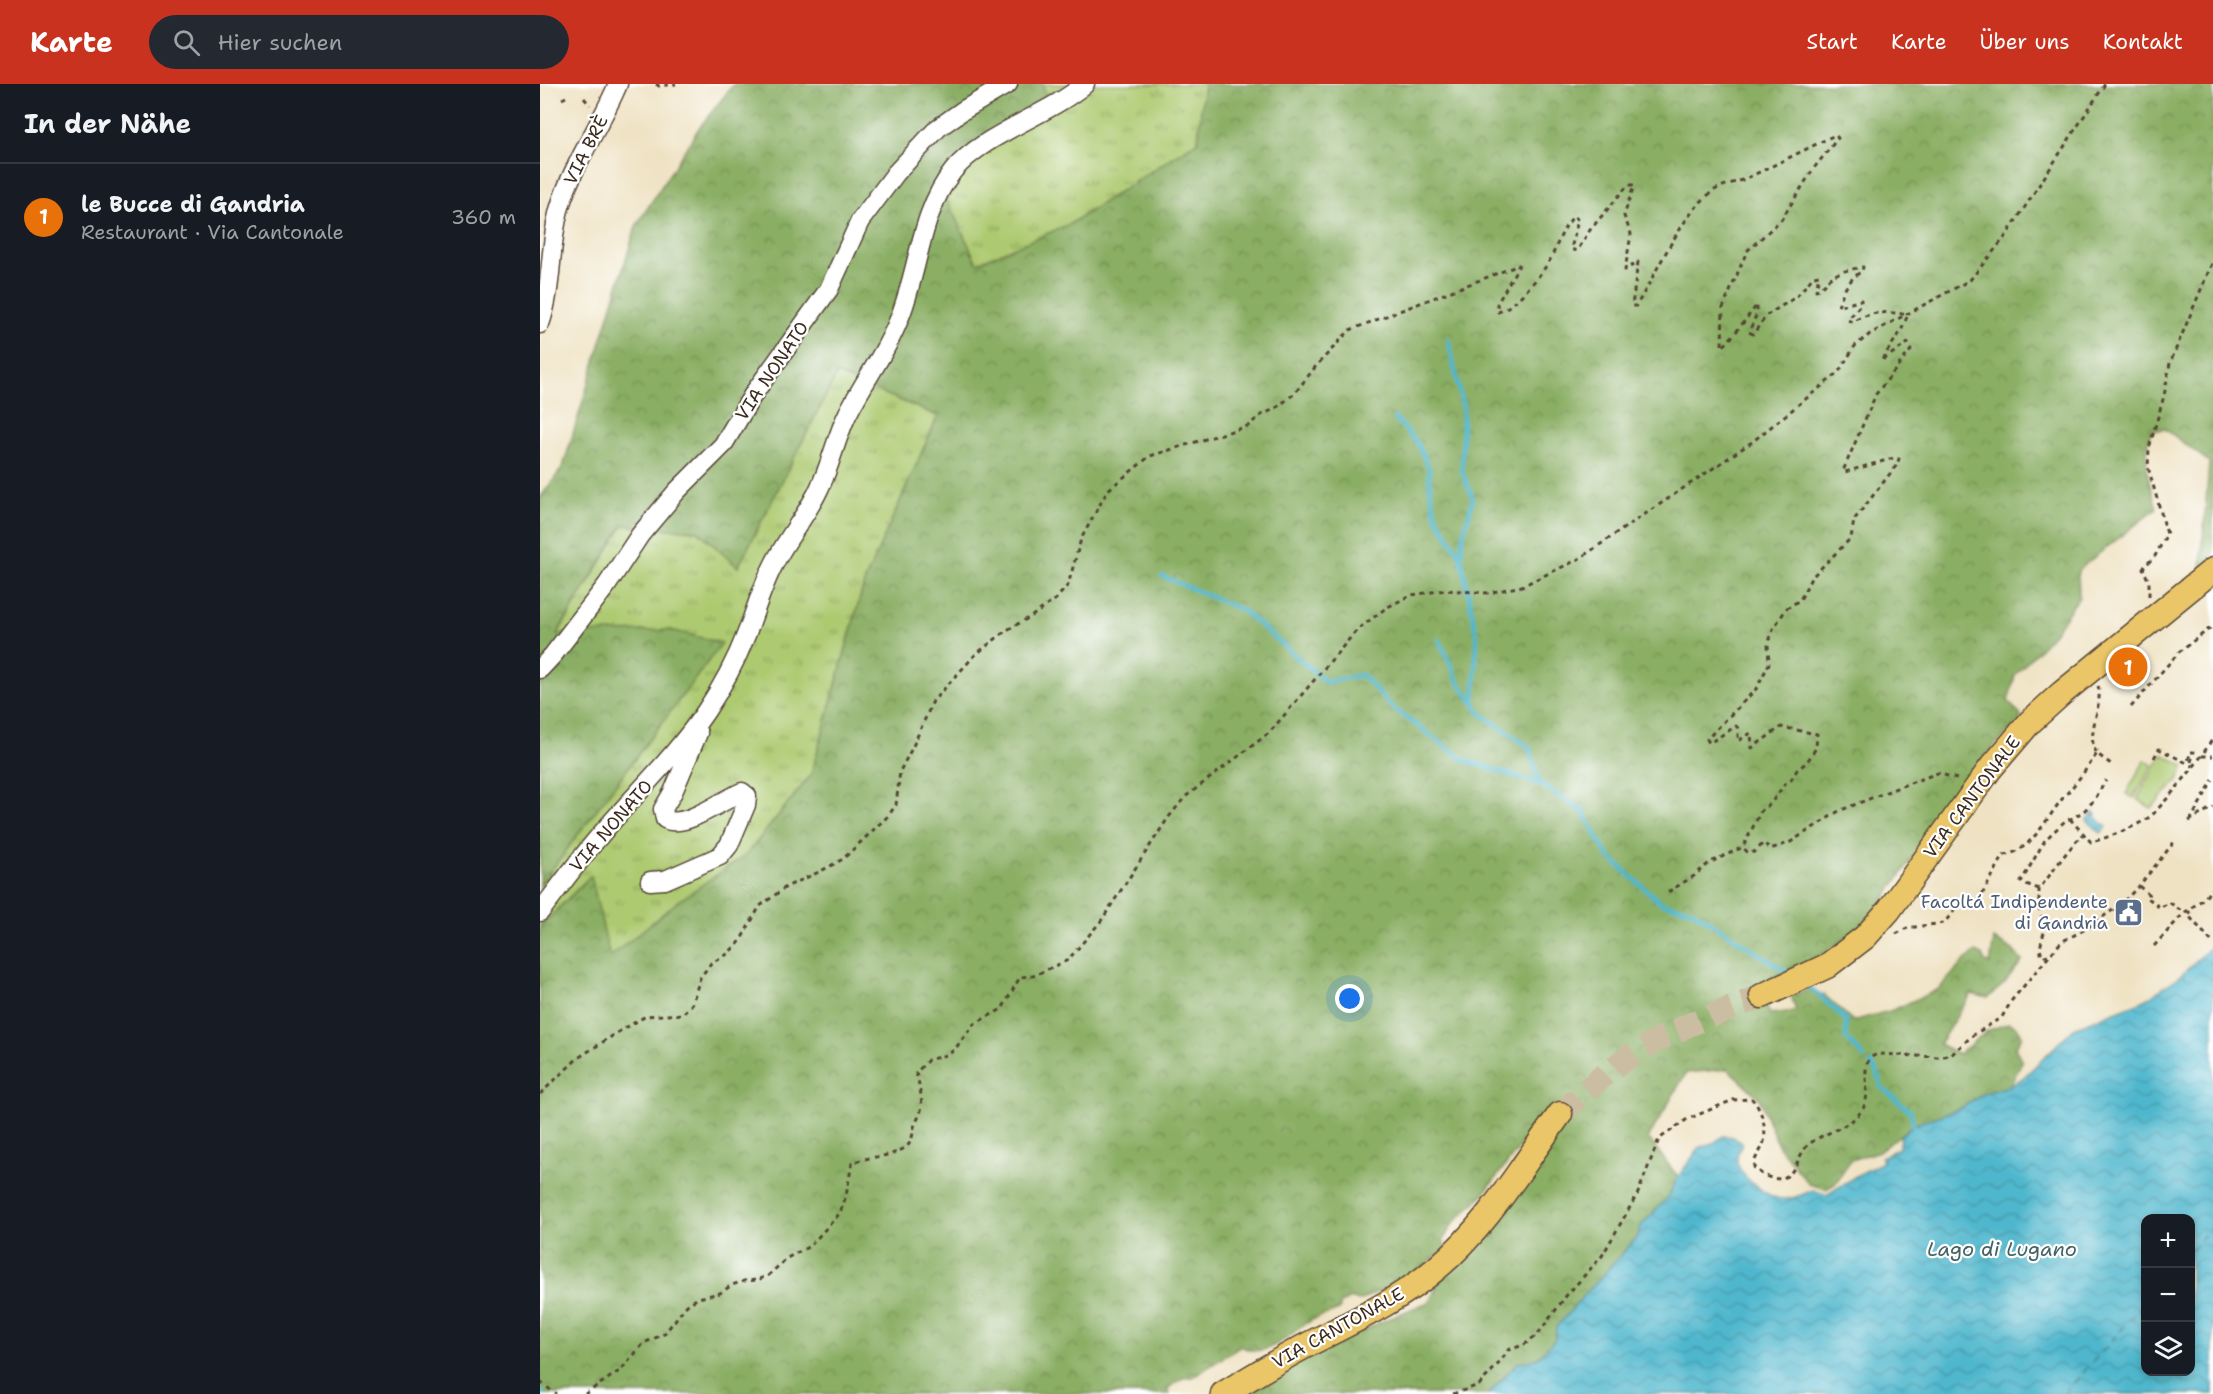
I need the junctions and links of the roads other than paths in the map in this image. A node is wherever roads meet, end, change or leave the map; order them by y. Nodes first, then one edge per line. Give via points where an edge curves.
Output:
1 (618, 84) edge
2 (1008, 84) edge
3 (1085, 84) edge
4 (540, 324) edge
5 (2213, 570) edge
6 (540, 669) edge
7 (705, 712) junction
8 (650, 881) dead end
9 (540, 912) edge
10 (1762, 996) tunnel mouth
11 (1560, 1114) tunnel mouth
12 (1223, 1394) edge

1 - 4 street, VIA BRÈ via 576,165 562,202
2 - 6 street, VIA NONATO via 938,128 896,173 860,221 829,289 754,393 723,445 640,535 597,599
3 - 7 street, VIA NONATO via 972,153 938,194 893,334 848,412 819,490 779,552 737,656
5 - 10 main road, VIA CANTONALE via 2030,722 1990,769 1889,910 1865,937 1842,957 1811,975
7 - 8 street, VIA NONATO via 663,816 669,822 677,822 742,792 747,796 746,805 729,845 720,856 665,880
7 - 9 street, VIA NONATO
11 - 12 main road, VIA CANTONALE via 1494,1207 1437,1268 1391,1301

